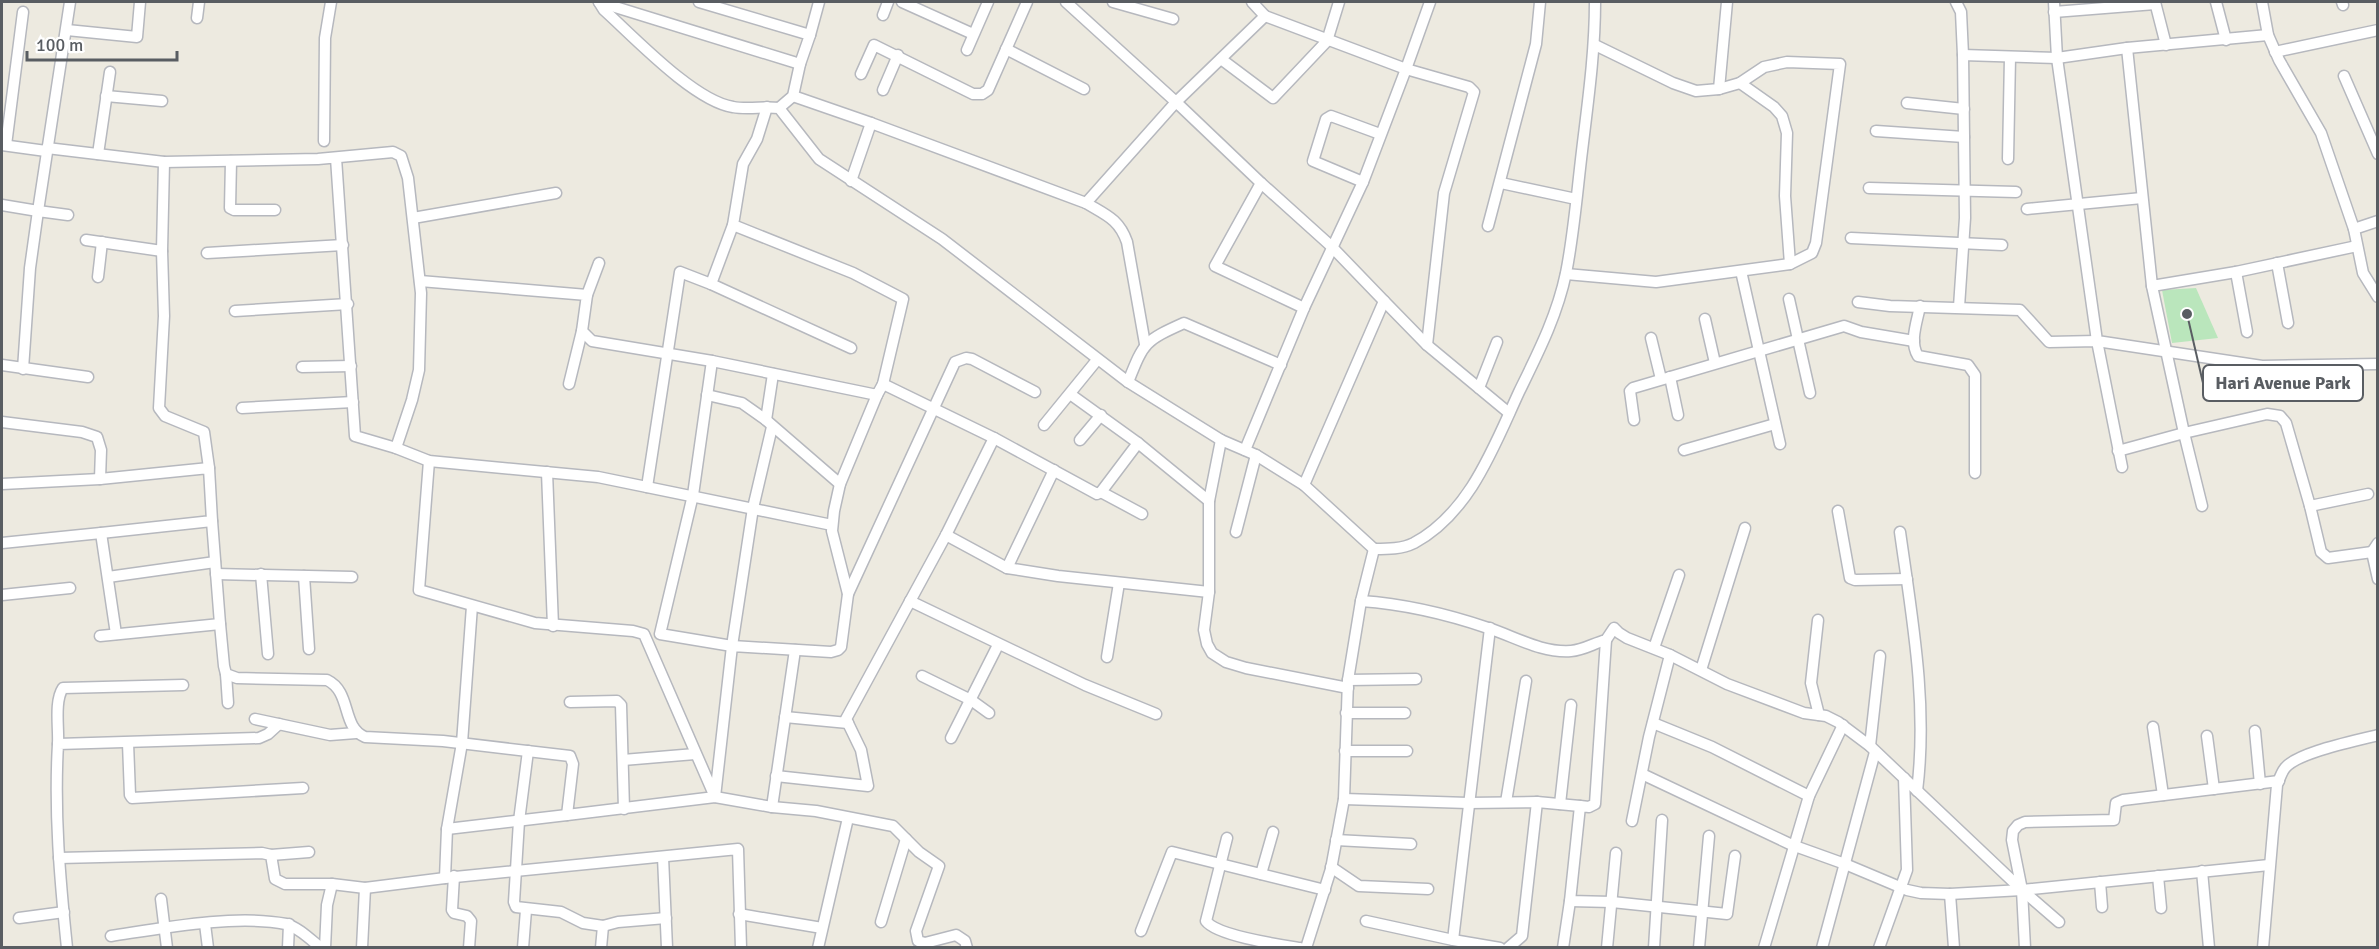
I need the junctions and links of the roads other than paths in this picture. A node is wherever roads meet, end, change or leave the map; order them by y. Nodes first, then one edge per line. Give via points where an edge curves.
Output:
1 (70, 2) edge
2 (140, 2) edge
3 (199, 2) edge
4 (331, 2) edge
5 (599, 2) edge
6 (699, 2) edge
7 (818, 2) edge
8 (888, 2) edge
9 (902, 2) edge
10 (988, 2) edge
11 (1027, 2) edge
12 (1066, 2) edge
13 (1113, 2) edge
14 (1252, 2) edge
15 (1339, 2) edge
16 (1430, 2) edge
17 (1540, 2) edge
18 (1595, 2) edge
19 (1727, 2) edge
20 (1956, 2) edge
21 (2216, 2) edge
22 (2262, 2) edge
23 (2155, 3) edge
24 (2054, 7) edge
25 (23, 12) dead end
26 (883, 15) dead end
27 (1265, 16) junction
28 (197, 18) dead end
29 (1173, 19) dead end
30 (67, 30) junction
31 (2378, 30) edge
32 (973, 34) junction
33 (810, 35) junction
34 (2268, 35) junction
35 (1327, 40) junction
36 (2226, 40) junction
37 (1595, 45) junction
38 (2166, 45) junction
39 (2127, 48) junction
40 (1006, 49) junction
41 (967, 50) dead end
42 (2275, 52) junction
43 (897, 55) junction
44 (1963, 55) junction
45 (2010, 57) junction
46 (2057, 58) junction
47 (1221, 59) junction
48 (800, 64) junction
49 (1406, 69) junction
50 (110, 72) dead end
51 (861, 74) dead end
52 (2344, 76) dead end
53 (1740, 83) junction
54 (1084, 89) dead end
55 (1719, 89) junction
56 (883, 90) dead end
57 (106, 96) junction
58 (793, 96) junction
59 (162, 101) dead end
60 (1176, 102) junction
61 (1907, 103) dead end
62 (767, 107) junction
63 (779, 108) junction
64 (1964, 109) junction
65 (871, 123) junction
66 (1876, 131) dead end
67 (1380, 134) junction
68 (1964, 137) junction
69 (324, 141) dead end
70 (4, 145) edge
71 (46, 149) junction
72 (2378, 153) edge
73 (98, 154) junction
74 (336, 158) junction
75 (2008, 159) dead end
76 (231, 161) junction
77 (164, 162) junction
78 (850, 182) junction
79 (1363, 182) junction
80 (1261, 183) junction
81 (1501, 183) junction
82 (1869, 188) dead end
83 (1965, 192) junction
84 (2016, 192) dead end
85 (556, 193) dead end
86 (2142, 198) junction
87 (1576, 199) junction
88 (1086, 203) junction
89 (2078, 204) junction
90 (2, 205) edge
91 (2026, 209) dead end
92 (275, 210) dead end
93 (38, 211) junction
94 (69, 215) dead end
95 (413, 218) junction
96 (2378, 221) edge
97 (733, 225) junction
98 (1488, 226) dead end
99 (2354, 229) junction
100 (1851, 238) dead end
101 (86, 240) dead end
102 (102, 242) junction
103 (1964, 243) junction
104 (343, 245) junction
105 (2002, 245) dead end
106 (1331, 246) junction
107 (2357, 246) junction
108 (162, 251) junction
109 (207, 253) dead end
110 (599, 263) dead end
111 (2277, 263) junction
112 (1790, 264) junction
113 (1741, 271) junction
114 (2236, 272) junction
115 (1566, 274) junction
116 (98, 277) dead end
117 (420, 281) junction
118 (711, 284) junction
119 (2152, 286) junction
120 (587, 295) junction
121 (2378, 297) edge
122 (1789, 299) dead end
123 (1384, 301) junction
124 (1858, 302) dead end
125 (348, 304) junction
126 (1920, 306) junction
127 (1959, 307) junction
128 (1304, 308) junction
129 (236, 310) dead end
130 (1705, 319) dead end
131 (2288, 323) dead end
132 (582, 331) junction
133 (2247, 332) dead end
134 (1651, 338) dead end
135 (1797, 340) junction
136 (1914, 340) junction
137 (2097, 341) junction
138 (1497, 342) dead end
139 (1145, 344) junction
140 (1427, 345) junction
141 (852, 348) dead end
142 (2164, 350) junction
143 (1758, 351) junction
144 (668, 354) junction
145 (1097, 360) junction
146 (712, 362) junction
147 (1715, 363) junction
148 (2378, 364) edge
149 (2, 365) edge
150 (1281, 365) junction
151 (351, 366) junction
152 (302, 367) dead end
153 (24, 369) junction
154 (774, 374) junction
155 (88, 377) dead end
156 (1665, 378) junction
157 (1128, 382) junction
158 (569, 384) dead end
159 (883, 384) junction
160 (1479, 388) junction
161 (1035, 392) dead end
162 (1809, 393) dead end
163 (1070, 394) junction
164 (707, 395) junction
165 (877, 395) junction
166 (353, 402) junction
167 (242, 408) dead end
168 (933, 408) junction
169 (1509, 413) junction
170 (1678, 414) dead end
171 (1101, 415) junction
172 (1634, 420) dead end
173 (2, 422) edge
174 (769, 423) junction
175 (1775, 424) junction
176 (1044, 425) dead end
177 (2184, 433) junction
178 (994, 438) junction
179 (1080, 440) dead end
180 (1221, 440) junction
181 (1138, 443) junction
182 (1780, 444) dead end
183 (396, 448) junction
184 (1245, 450) junction
185 (1684, 450) dead end
186 (2118, 451) junction
187 (1256, 455) junction
188 (429, 461) junction
189 (2122, 467) dead end
190 (209, 468) junction
191 (1054, 470) junction
192 (547, 472) junction
193 (1975, 473) dead end
194 (100, 479) junction
195 (2, 484) edge
196 (840, 484) junction
197 (1304, 485) junction
198 (647, 487) junction
199 (1101, 492) junction
200 (2368, 494) dead end
201 (693, 495) junction
202 (1209, 501) junction
203 (2202, 506) dead end
204 (2310, 507) junction
205 (753, 508) junction
206 (1838, 511) dead end
207 (1142, 514) dead end
208 (212, 521) junction
209 (832, 525) junction
210 (1745, 528) dead end
211 (101, 532) junction
212 (1236, 532) dead end
213 (1900, 532) dead end
214 (946, 535) junction
215 (2, 543) edge
216 (2375, 548) edge
217 (1374, 549) junction
218 (216, 568) junction
219 (1007, 568) junction
220 (261, 574) junction
221 (1679, 575) dead end
222 (304, 576) junction
223 (352, 577) dead end
224 (108, 578) junction
225 (1906, 579) junction
226 (2378, 579) edge
227 (1119, 583) junction
228 (70, 588) dead end
229 (1209, 592) junction
230 (848, 594) junction
231 (2, 595) edge
232 (1361, 600) junction
233 (910, 601) junction
234 (472, 606) junction
235 (1818, 620) dead end
236 (220, 624) junction
237 (553, 626) junction
238 (1490, 628) junction
239 (116, 634) junction
240 (100, 636) dead end
241 (1606, 640) junction
242 (998, 645) junction
243 (732, 646) junction
244 (1654, 648) junction
245 (309, 649) dead end
246 (795, 650) junction
247 (268, 654) dead end
248 (1670, 654) junction
249 (1880, 656) dead end
250 (1107, 657) dead end
251 (1701, 670) junction
252 (226, 674) junction
253 (922, 676) dead end
254 (1416, 679) dead end
255 (1526, 681) dead end
256 (1348, 684) junction
257 (183, 685) dead end
258 (971, 700) junction
259 (570, 702) dead end
260 (228, 703) dead end
261 (1571, 705) dead end
262 (989, 713) dead end
263 (1346, 713) junction
264 (1405, 713) dead end
265 (1156, 714) dead end
266 (1820, 715) junction
267 (785, 717) junction
268 (255, 719) dead end
269 (848, 723) junction
270 (1653, 723) junction
271 (279, 724) junction
272 (1842, 725) junction
273 (2153, 727) dead end
274 (2255, 731) dead end
275 (356, 734) junction
276 (2378, 735) edge
277 (2207, 736) dead end
278 (951, 738) dead end
279 (128, 743) junction
280 (462, 743) junction
281 (58, 744) junction
282 (1873, 749) junction
283 (528, 751) junction
284 (1345, 751) junction
285 (1407, 751) dead end
286 (695, 753) junction
287 (623, 760) junction
288 (1642, 774) junction
289 (776, 776) junction
290 (1904, 778) junction
291 (2279, 781) junction
292 (2260, 784) junction
293 (303, 788) dead end
294 (2214, 789) junction
295 (1917, 790) junction
296 (2163, 795) junction
297 (1809, 796) junction
298 (715, 797) junction
299 (1344, 799) junction
300 (1506, 802) junction
301 (1537, 802) junction
302 (1468, 803) junction
303 (1560, 804) junction
304 (1580, 806) junction
305 (772, 807) junction
306 (624, 809) junction
307 (567, 815) junction
308 (848, 818) junction
309 (1662, 820) dead end
310 (519, 821) junction
311 (1632, 821) dead end
312 (447, 829) junction
313 (1273, 832) dead end
314 (1709, 836) dead end
315 (1227, 838) dead end
316 (906, 839) junction
317 (1336, 840) junction
318 (1411, 844) dead end
319 (1795, 846) junction
320 (309, 852) dead end
321 (1616, 853) dead end
322 (271, 855) junction
323 (1735, 856) dead end
324 (663, 857) junction
325 (59, 858) junction
326 (1220, 864) junction
327 (1845, 864) junction
328 (2269, 865) junction
329 (1331, 867) junction
330 (516, 871) junction
331 (2202, 871) junction
332 (1261, 874) junction
333 (2158, 876) junction
334 (449, 877) junction
335 (2100, 882) junction
336 (332, 884) junction
337 (365, 888) junction
338 (1902, 888) junction
339 (1428, 889) dead end
340 (1325, 890) junction
341 (2022, 890) junction
342 (1950, 894) junction
343 (161, 899) dead end
344 (1570, 901) junction
345 (1612, 902) junction
346 (2102, 907) dead end
347 (1658, 908) junction
348 (2161, 908) dead end
349 (526, 910) junction
350 (64, 912) junction
351 (1702, 912) junction
352 (739, 914) junction
353 (19, 918) dead end
354 (666, 918) junction
355 (1366, 921) dead end
356 (881, 922) dead end
357 (2059, 922) dead end
358 (205, 924) junction
359 (289, 924) junction
360 (603, 926) junction
361 (164, 928) junction
362 (822, 928) junction
363 (1142, 932) dead end
364 (111, 936) dead end
365 (1453, 940) junction
366 (67, 948) edge
367 (166, 948) edge
368 (208, 948) edge
369 (288, 948) edge
370 (321, 948) edge
371 (326, 948) edge
372 (362, 948) edge
373 (469, 948) edge
374 (523, 948) edge
375 (601, 948) edge
376 (667, 948) edge
377 (741, 948) edge
378 (818, 948) edge
379 (967, 948) edge
380 (1300, 948) edge
381 (1306, 948) edge
382 (1500, 948) edge
383 (1508, 948) edge
384 (1563, 948) edge
385 (1607, 948) edge
386 (1654, 948) edge
387 (1699, 948) edge
388 (1764, 948) edge
389 (1822, 948) edge
390 (1879, 948) edge
391 (1954, 948) edge
392 (2025, 948) edge
393 (2209, 948) edge
394 (2263, 948) edge

1 - 30 street
2 - 30 street via 136,37
3 - 28 street
4 - 69 street via 325,38
5 - 48 street
5 - 62 street via 693,89 733,108
6 - 33 street
7 - 33 street
8 - 26 street
9 - 32 street
10 - 32 street
11 - 40 street
12 - 60 street
13 - 29 street
14 - 27 street
15 - 35 street
16 - 49 street
17 - 81 street via 1536,44
18 - 37 street
19 - 55 street
20 - 44 street via 1961,12
21 - 36 street
22 - 34 street
23 - 24 street
23 - 38 street
24 - 46 street
25 - 70 street
27 - 35 street
27 - 47 street
30 - 71 street
31 - 42 street
32 - 41 street
33 - 48 street
34 - 36 street
34 - 42 street
35 - 47 street via 1273,98
35 - 49 street
36 - 38 street
37 - 55 street via 1673,84 1696,91
37 - 87 street
38 - 39 street
39 - 46 street
39 - 86 street
40 - 43 street via 988,90 977,94
40 - 54 street
42 - 99 street via 2321,133
43 - 51 street via 874,45
43 - 56 street
44 - 45 street
44 - 64 street
45 - 46 street
45 - 75 street
46 - 89 street
47 - 60 street
48 - 58 street
49 - 67 street
49 - 140 street via 1469,87 1474,92 1444,193
50 - 57 street
52 - 72 street
53 - 55 street
53 - 112 street via 1774,107 1782,116 1787,133 1785,196
53 - 112 street via 1764,67 1787,62 1839,64 1816,243 1812,253
57 - 59 street
57 - 73 street
58 - 63 street
58 - 65 street
60 - 80 street
60 - 88 street
61 - 64 street
62 - 63 street
62 - 97 street via 757,139 743,164
63 - 78 street via 819,159
64 - 68 street
65 - 78 street
65 - 88 street
66 - 68 street
67 - 79 street
67 - 79 street via 1331,116 1319,139 1313,161
68 - 83 street
70 - 71 street
71 - 73 street
71 - 93 street
73 - 77 street
74 - 76 street
74 - 95 street via 393,152 401,156
74 - 104 street
76 - 77 street
76 - 92 street via 231,209
77 - 108 street
78 - 145 street via 942,239
79 - 106 street
80 - 106 street
80 - 128 street via 1215,266
81 - 87 street
81 - 98 street
82 - 83 street
83 - 84 street
83 - 103 street
85 - 95 street
86 - 89 street
86 - 119 street
87 - 115 street
88 - 139 street via 1122,228
89 - 91 street
89 - 137 street
90 - 93 street
93 - 94 street
93 - 153 street
95 - 117 street
96 - 99 street
97 - 118 street
97 - 159 street via 853,273 903,299
99 - 107 street
100 - 103 street
101 - 102 street
102 - 108 street
102 - 116 street
103 - 105 street
103 - 127 street
104 - 109 street
104 - 125 street
106 - 123 street
106 - 128 street
107 - 111 street
107 - 121 street via 2363,273
108 - 190 street via 164,316 159,408 165,416 204,432
110 - 120 street
111 - 114 street
111 - 131 street
112 - 113 street
113 - 115 street via 1656,282
113 - 143 street
114 - 119 street
114 - 133 street
115 - 169 street via 1547,333
117 - 120 street
117 - 183 street via 419,370
118 - 141 street
118 - 144 street via 680,272
119 - 142 street
120 - 132 street
122 - 135 street
123 - 140 street
123 - 197 street
124 - 126 street
125 - 129 street
125 - 151 street
126 - 127 street
126 - 136 street
127 - 137 street via 2020,310 2049,342
128 - 150 street
130 - 147 street
132 - 144 street via 592,340
132 - 158 street
134 - 156 street
135 - 136 street via 1844,326
135 - 143 street
135 - 162 street
136 - 193 street via 1918,356 1972,369
137 - 142 street
137 - 186 street
138 - 160 street
139 - 150 street via 1184,323
139 - 157 street
140 - 160 street
142 - 148 street via 2262,366
142 - 177 street
143 - 147 street
143 - 175 street
144 - 146 street
144 - 198 street
145 - 157 street
145 - 163 street
146 - 154 street
146 - 164 street
147 - 156 street
149 - 153 street
150 - 184 street
151 - 152 street
151 - 166 street
153 - 155 street
154 - 165 street
154 - 174 street
156 - 170 street
156 - 172 street via 1630,391
157 - 180 street
159 - 165 street
159 - 168 street
160 - 169 street
161 - 168 street via 966,358 955,362
163 - 171 street
163 - 176 street
164 - 174 street via 742,403
164 - 201 street
165 - 196 street
166 - 167 street
166 - 183 street via 355,436
168 - 178 street
168 - 230 street
169 - 217 street via 1491,454 1447,517 1413,544
171 - 179 street
171 - 181 street
173 - 194 street via 97,437 101,450
174 - 196 street
174 - 205 street
175 - 182 street
175 - 185 street
177 - 186 street
177 - 203 street
177 - 204 street via 2267,414 2280,416 2286,423
178 - 191 street
178 - 214 street
180 - 184 street
180 - 202 street
181 - 199 street
181 - 202 street
183 - 188 street
184 - 187 street
186 - 189 street
187 - 197 street
187 - 212 street
188 - 192 street
188 - 234 street via 419,590
190 - 194 street
190 - 208 street
191 - 199 street via 1097,494
191 - 219 street
192 - 198 street
192 - 237 street
194 - 195 street
196 - 209 street
197 - 217 street
198 - 201 street
199 - 207 street
200 - 204 street
201 - 205 street
201 - 243 street via 660,634
202 - 229 street
204 - 216 street via 2321,552 2328,558
205 - 209 street
205 - 243 street
206 - 225 street via 1850,578
208 - 211 street
208 - 218 street
209 - 230 street
210 - 251 street
211 - 215 street
211 - 224 street
213 - 225 street
214 - 219 street
214 - 233 street
216 - 226 street
217 - 232 street
218 - 220 street
218 - 224 street
218 - 236 street
219 - 227 street
220 - 222 street
220 - 247 street
221 - 244 street
222 - 223 street
222 - 245 street
224 - 239 street
225 - 295 street via 1921,700
227 - 229 street
227 - 250 street
228 - 231 street
229 - 256 street via 1204,630 1212,653 1246,668
230 - 246 street via 841,647 831,652
232 - 238 street via 1391,603
232 - 256 street
233 - 242 street
233 - 269 street via 846,719
234 - 237 street
234 - 280 street
235 - 266 street via 1811,683
236 - 239 street
236 - 252 street
237 - 286 street via 644,634
238 - 241 street via 1545,650 1573,651
238 - 302 street
239 - 240 street
241 - 244 street via 1614,627 1627,638
241 - 304 street via 1595,804
242 - 258 street
242 - 265 street
243 - 246 street
243 - 298 street
244 - 248 street
246 - 267 street
248 - 251 street
248 - 270 street
249 - 282 street
251 - 266 street via 1776,703
252 - 260 street
252 - 275 street via 237,678 327,681 337,687
253 - 258 street
254 - 256 street
255 - 300 street
256 - 263 street
257 - 281 street via 63,688
258 - 262 street
258 - 278 street
259 - 287 street via 620,702
261 - 303 street
263 - 264 street
263 - 284 street
266 - 272 street
267 - 269 street
267 - 289 street
268 - 271 street
269 - 289 street via 861,750 868,786
270 - 288 street
270 - 297 street via 1712,747
271 - 275 street via 330,735
271 - 279 street via 259,738
272 - 282 street
272 - 297 street
273 - 296 street
274 - 292 street
275 - 280 street
276 - 291 street via 2295,760 2284,768
277 - 294 street
279 - 281 street
279 - 293 street via 132,798
280 - 283 street
280 - 312 street
281 - 325 street
282 - 290 street
282 - 327 street
283 - 307 street via 571,758
283 - 310 street
284 - 285 street
284 - 299 street
286 - 287 street
286 - 298 street
287 - 306 street
288 - 311 street
288 - 319 street
289 - 305 street
290 - 295 street
290 - 338 street via 1907,870
291 - 292 street
291 - 328 street
292 - 294 street
294 - 296 street
295 - 341 street
296 - 341 street via 2116,803 2114,820 2018,825 2012,840
297 - 319 street
298 - 305 street
298 - 306 street
299 - 302 street
299 - 317 street
300 - 301 street
300 - 302 street
301 - 303 street
301 - 383 street via 1522,936
302 - 365 street
303 - 304 street
304 - 344 street
305 - 308 street
306 - 307 street
307 - 310 street
308 - 316 street via 893,826
308 - 362 street
309 - 347 street
310 - 312 street
310 - 330 street
312 - 334 street
313 - 332 street
314 - 351 street
315 - 326 street
316 - 356 street
316 - 379 street via 939,866 916,931 918,940 925,943 956,935
317 - 318 street
317 - 329 street
319 - 327 street
319 - 388 street
320 - 322 street
321 - 345 street
322 - 325 street
322 - 336 street via 275,879 280,883
323 - 351 street via 1728,913
324 - 330 street
324 - 352 street via 738,849
324 - 354 street
325 - 350 street
326 - 332 street
326 - 363 street via 1172,852
326 - 380 street via 1206,916 1209,925 1260,942
327 - 338 street
327 - 389 street
328 - 331 street
328 - 394 street
329 - 339 street via 1359,886
329 - 340 street
330 - 334 street
330 - 349 street via 514,904
331 - 333 street
331 - 393 street
332 - 340 street
333 - 335 street
333 - 348 street
334 - 337 street
334 - 373 street via 452,910 471,921
335 - 341 street
335 - 346 street
336 - 337 street
336 - 371 street via 327,905
337 - 372 street
338 - 342 street
338 - 390 street
340 - 381 street
341 - 342 street
341 - 357 street
341 - 392 street
342 - 391 street
343 - 361 street
344 - 345 street
344 - 384 street
345 - 347 street
345 - 385 street
347 - 351 street
347 - 386 street
349 - 360 street via 561,912 583,923
349 - 374 street
350 - 353 street
350 - 366 street
351 - 387 street
352 - 362 street
352 - 377 street
354 - 360 street
354 - 376 street
355 - 365 street
358 - 359 street
358 - 361 street
358 - 368 street
359 - 369 street
359 - 370 street
360 - 375 street
361 - 364 street
361 - 367 street
362 - 378 street
365 - 382 street

